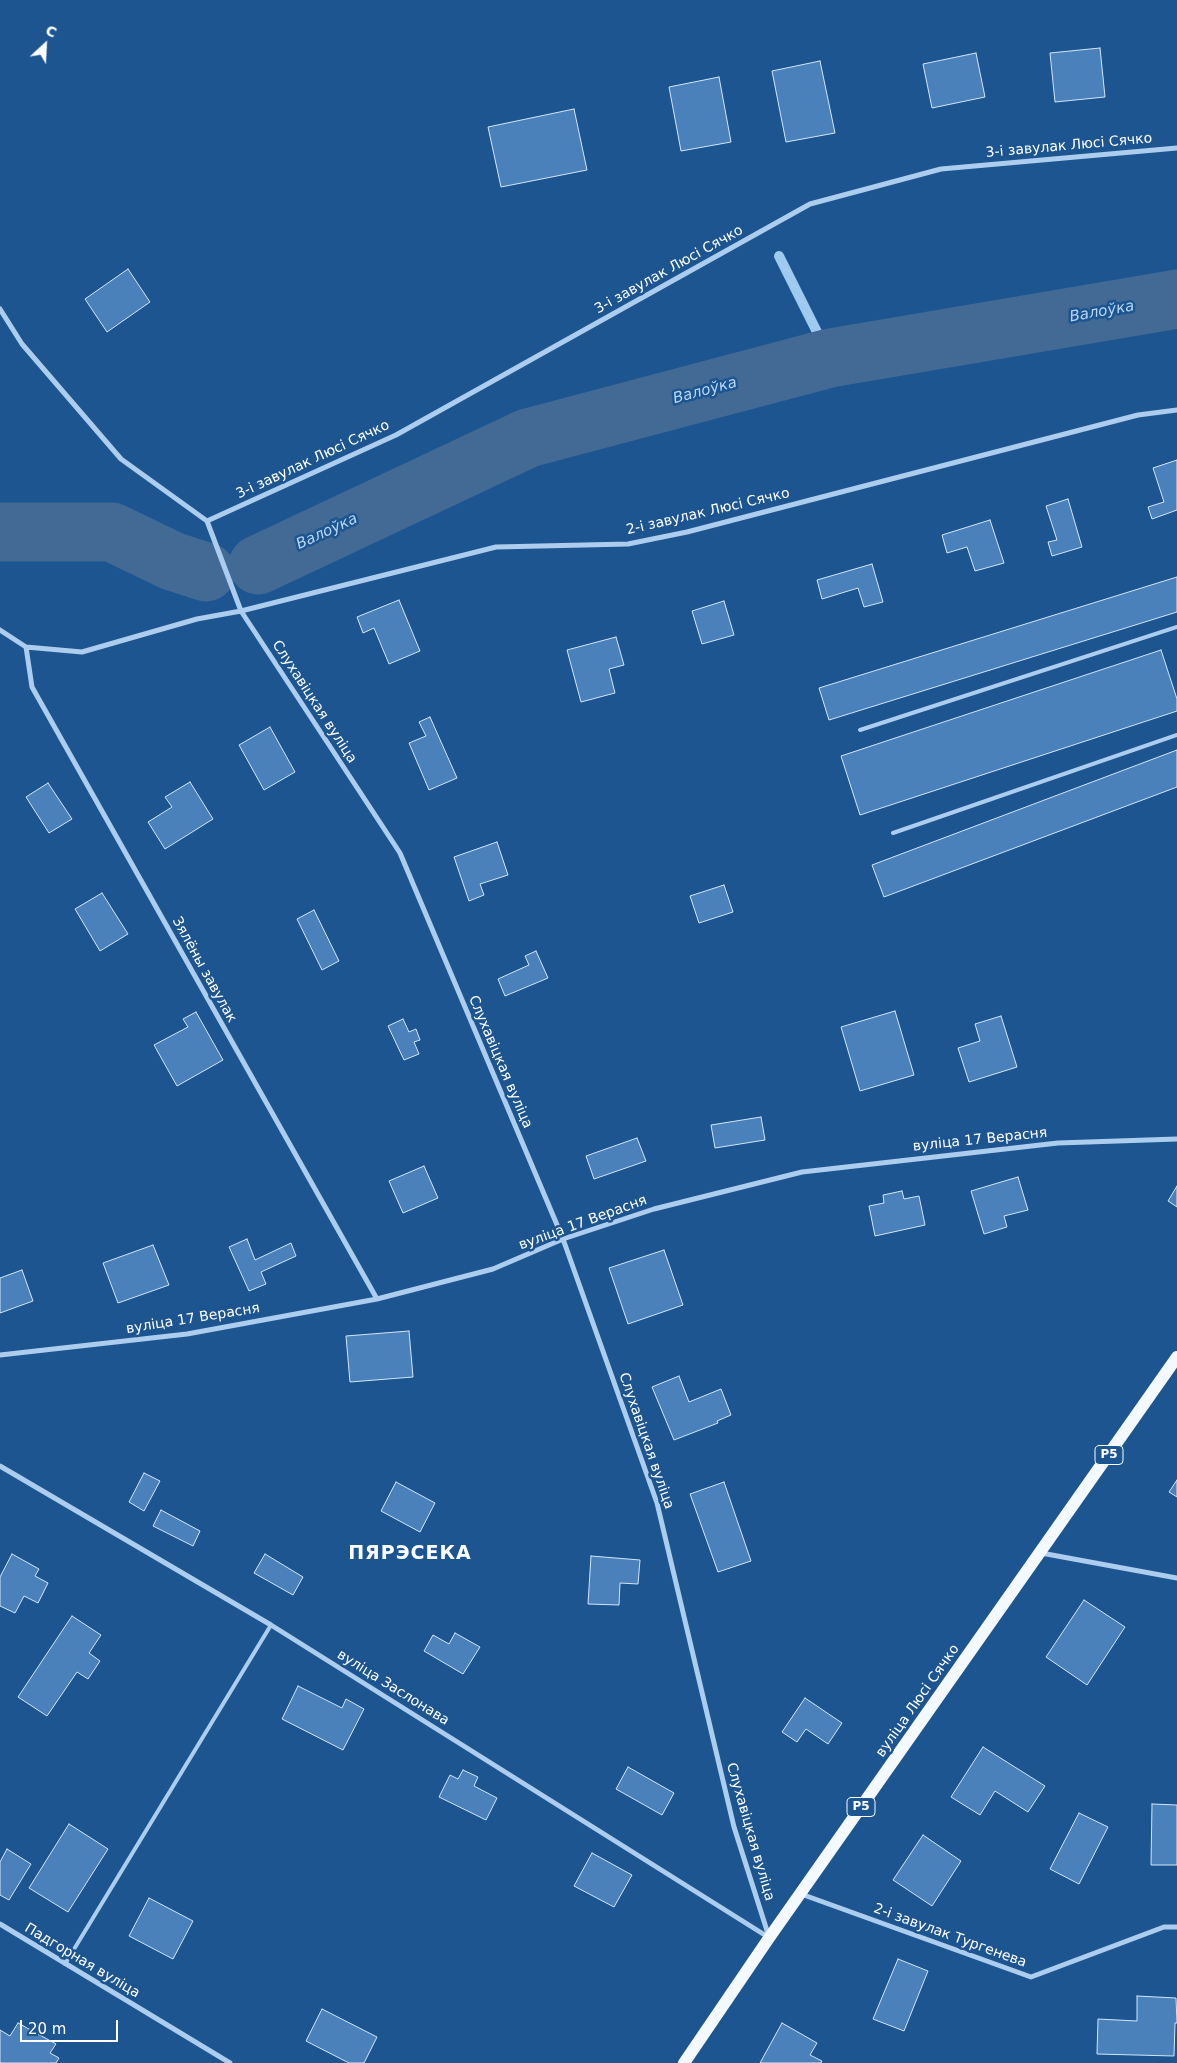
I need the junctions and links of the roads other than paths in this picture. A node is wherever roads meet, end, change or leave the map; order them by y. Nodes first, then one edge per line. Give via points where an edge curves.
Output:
1 (1177, 148) edge
2 (0, 309) edge
3 (1177, 410) edge
4 (207, 522) junction
5 (241, 611) junction
6 (1177, 627) edge
7 (0, 630) edge
8 (26, 647) junction
9 (860, 730) dead end
10 (1177, 736) edge
11 (893, 833) dead end
12 (1177, 1139) edge
13 (563, 1239) junction
14 (377, 1299) junction
15 (0, 1355) edge
16 (1177, 1357) edge
17 (0, 1466) edge
18 (1040, 1552) junction
19 (1177, 1578) edge
20 (271, 1625) junction
21 (800, 1894) junction
22 (0, 1924) edge
23 (1177, 1927) edge
24 (769, 1938) junction
25 (65, 1964) junction
26 (230, 2063) edge
27 (684, 2063) edge

1 - 4 street, 3-і завулак Люсі Сячко via 941,169 810,204 396,435
2 - 4 street via 22,344 121,459
3 - 5 street, 2-і завулак Люсі Сячко via 1138,415 687,532 628,544 496,547
4 - 5 street, Слухавіцкая вуліца
5 - 8 street, 2-і завулак Люсі Сячко via 197,619 82,652
5 - 13 street, Слухавіцкая вуліца via 400,853
6 - 9 lane
7 - 8 street
8 - 14 street, Зялёны завулак via 32,687
10 - 11 lane
12 - 13 street, вуліца 17 Верасня via 1058,1143 802,1172 654,1209
13 - 14 street, вуліца 17 Верасня via 493,1269
13 - 24 street, Слухавіцкая вуліца via 657,1503 734,1828
14 - 15 street, вуліца 17 Верасня via 186,1334
16 - 18 main road, вуліца Люсі Сячко / Р5
17 - 20 street, вуліца Заслонава
18 - 19 street
18 - 21 main road, вуліца Люсі Сячко / Р5
20 - 24 street, вуліца Заслонава
20 - 25 lane
21 - 23 street, 2-і завулак Тургенева via 1031,1977 1164,1927
21 - 24 main road, вуліца Люсі Сячко / Р5
22 - 25 street, Падгорная вуліца
24 - 27 main road, вуліца Люсі Сячко / Р5
25 - 26 street, Падгорная вуліца

